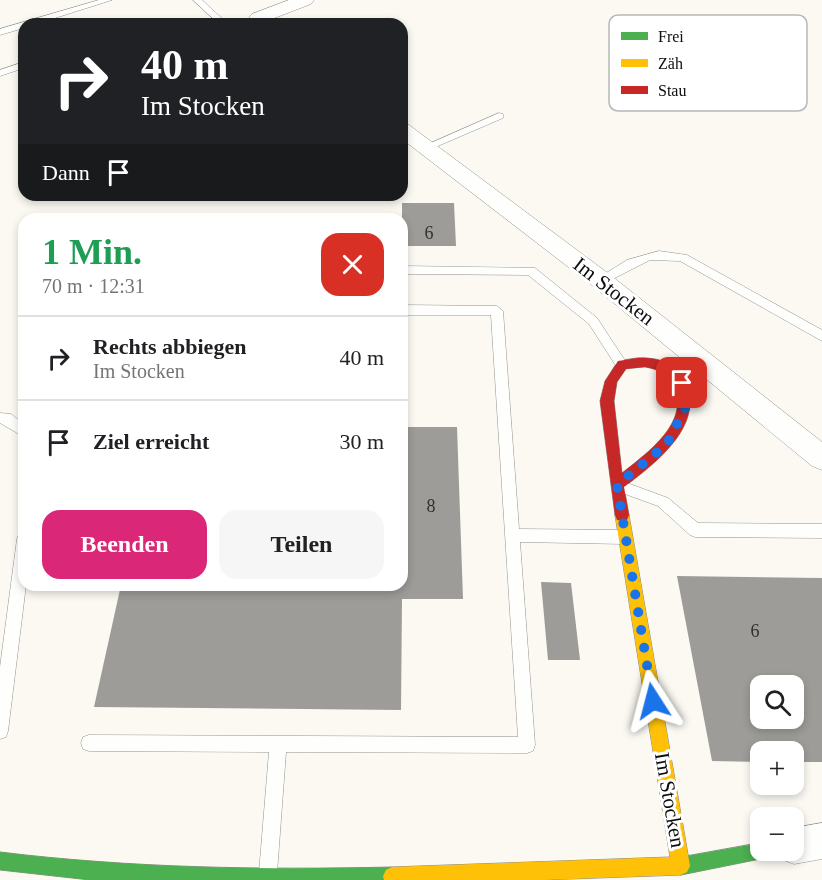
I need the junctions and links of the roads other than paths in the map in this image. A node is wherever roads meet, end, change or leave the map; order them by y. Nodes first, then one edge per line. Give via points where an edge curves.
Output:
1 (108, 0) edge
2 (197, 0) edge
3 (305, 0) edge
4 (49, 18) edge
5 (217, 18) edge
6 (268, 18) edge
7 (18, 27) edge
8 (0, 32) edge
9 (18, 67) edge
10 (0, 73) edge
11 (499, 116) dead end
12 (408, 133) edge
13 (428, 147) junction
14 (408, 270) edge
15 (601, 280) junction
16 (408, 310) edge
17 (822, 336) edge
18 (622, 365) junction
19 (0, 418) edge
20 (18, 427) edge
21 (822, 458) edge
22 (617, 485) junction
23 (822, 531) edge
24 (512, 535) junction
25 (625, 537) junction
26 (18, 587) edge
27 (0, 731) edge
28 (88, 743) dead end
29 (278, 744) junction
30 (822, 841) edge
31 (804, 844) edge
32 (750, 853) edge
33 (0, 861) edge
34 (681, 866) junction
35 (268, 879) edge

1 - 4 lane
2 - 5 lane
3 - 6 street
7 - 8 lane
9 - 10 lane
11 - 13 lane
12 - 13 street, Im Stocken
13 - 15 street, Im Stocken
14 - 18 lane via 531,270 593,321
15 - 17 lane via 662,252 683,258
15 - 21 street, Im Stocken
16 - 24 lane via 497,311
18 - 22 street, Im Stocken via 611,381 607,401
18 - 22 street, Im Stocken via 651,360 666,368 682,383 686,406 667,444
19 - 20 lane
22 - 23 lane via 663,502 695,530
22 - 25 street, Im Stocken
24 - 25 lane
24 - 29 lane via 527,745
25 - 34 street, Im Stocken
26 - 27 lane
28 - 29 lane
29 - 35 lane
30 - 31 street
32 - 34 street
33 - 35 street via 77,872
34 - 35 street

